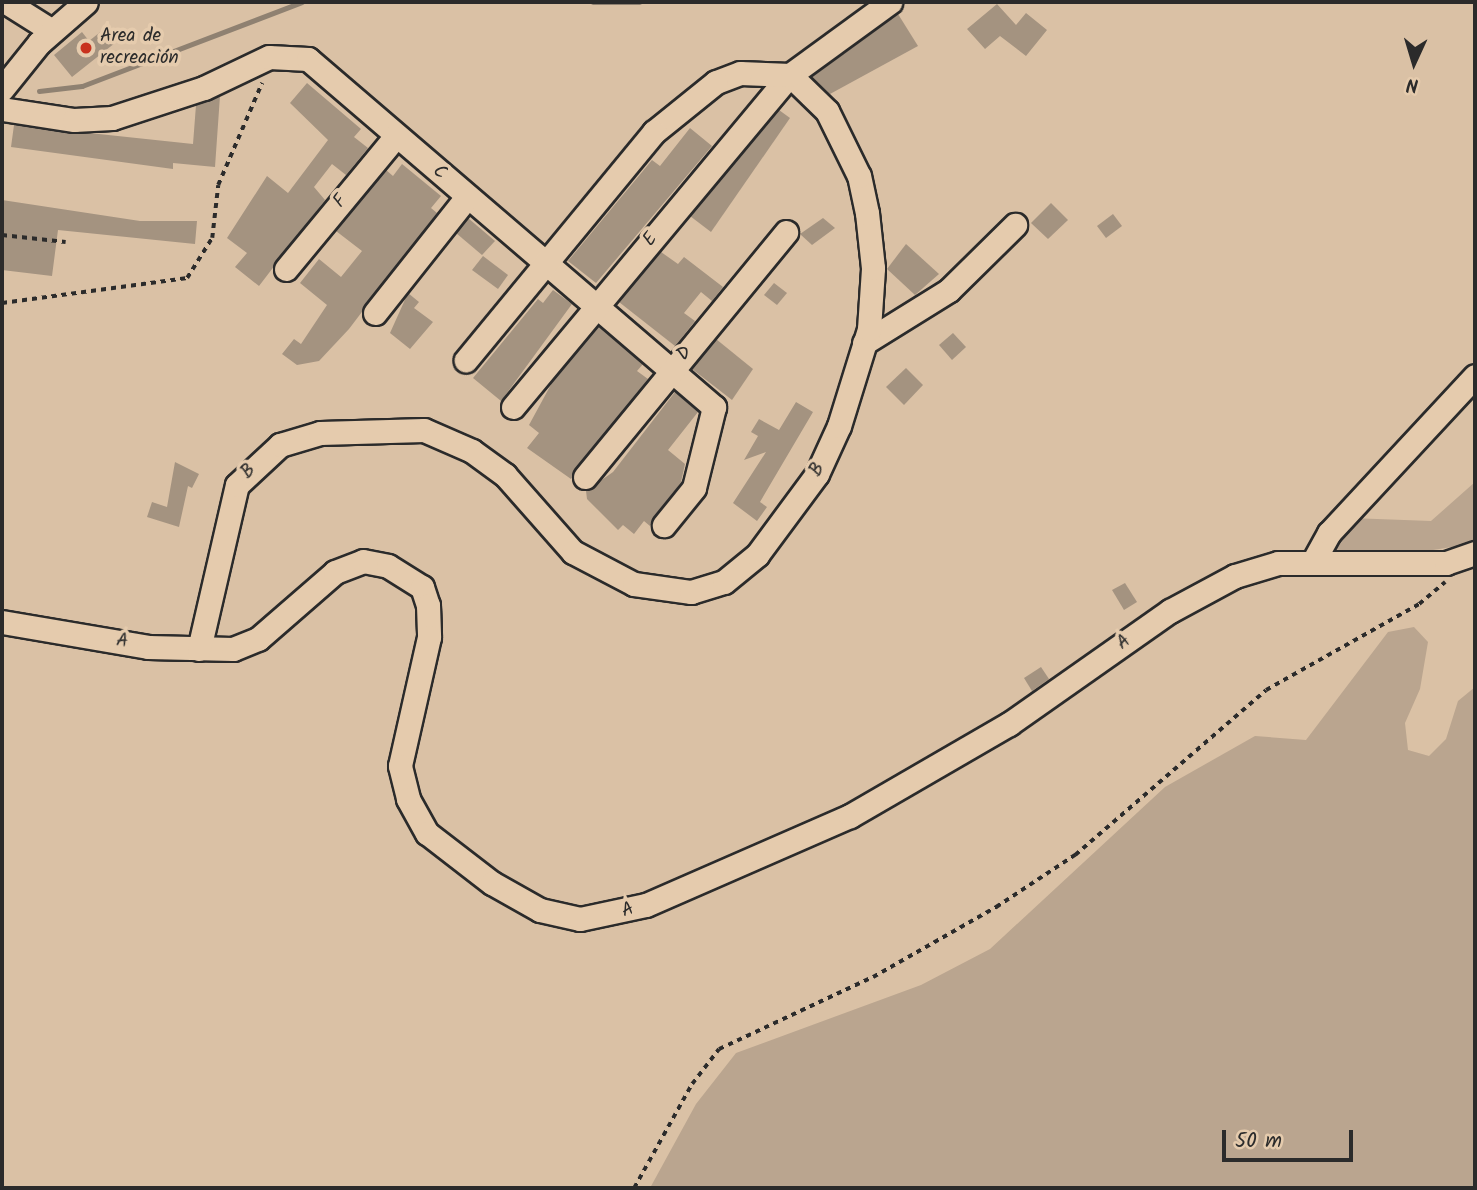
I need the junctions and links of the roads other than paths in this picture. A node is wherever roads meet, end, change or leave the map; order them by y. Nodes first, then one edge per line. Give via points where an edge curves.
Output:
1 (6, 2) edge
2 (86, 2) edge
3 (890, 2) edge
4 (52, 31) junction
5 (790, 75) junction
6 (2, 89) edge
7 (2, 109) edge
8 (396, 136) junction
9 (467, 197) junction
10 (1015, 225) dead end
11 (786, 232) dead end
12 (548, 266) junction
13 (286, 269) dead end
14 (596, 305) junction
15 (375, 313) dead end
16 (864, 343) junction
17 (466, 360) dead end
18 (673, 368) junction
19 (1475, 376) edge
20 (513, 407) dead end
21 (585, 477) dead end
22 (664, 525) dead end
23 (1475, 553) edge
24 (1314, 560) junction
25 (2, 622) edge
26 (199, 649) junction

1 - 4 street
2 - 4 street
3 - 5 street, E
4 - 6 street
5 - 12 street via 740,74 716,82 654,132
5 - 14 street, E
5 - 16 street, B via 827,111 859,176 873,268
7 - 8 street, C via 74,120 112,118 204,88 269,57 308,59
8 - 9 street, C
8 - 13 street, F
9 - 12 street, C
9 - 15 street
10 - 16 street via 949,290
11 - 18 street, D
12 - 14 street, C
12 - 17 street
14 - 18 street, C
14 - 20 street, E
16 - 26 street, B via 817,474 757,555 724,582 660,591 603,572 573,552 505,475 472,451 424,430 320,433 280,445 237,485
18 - 21 street, D
18 - 22 street, C via 714,407 715,422 695,488
19 - 24 street via 1329,533
23 - 24 street, A via 1446,563
24 - 26 street, A via 1278,563 1198,594 1009,724 850,816 692,887 592,918 540,910 492,883 427,833 408,799 400,766 403,740 429,637 428,606 411,578 363,561 335,572 258,639 233,649
25 - 26 street, A

